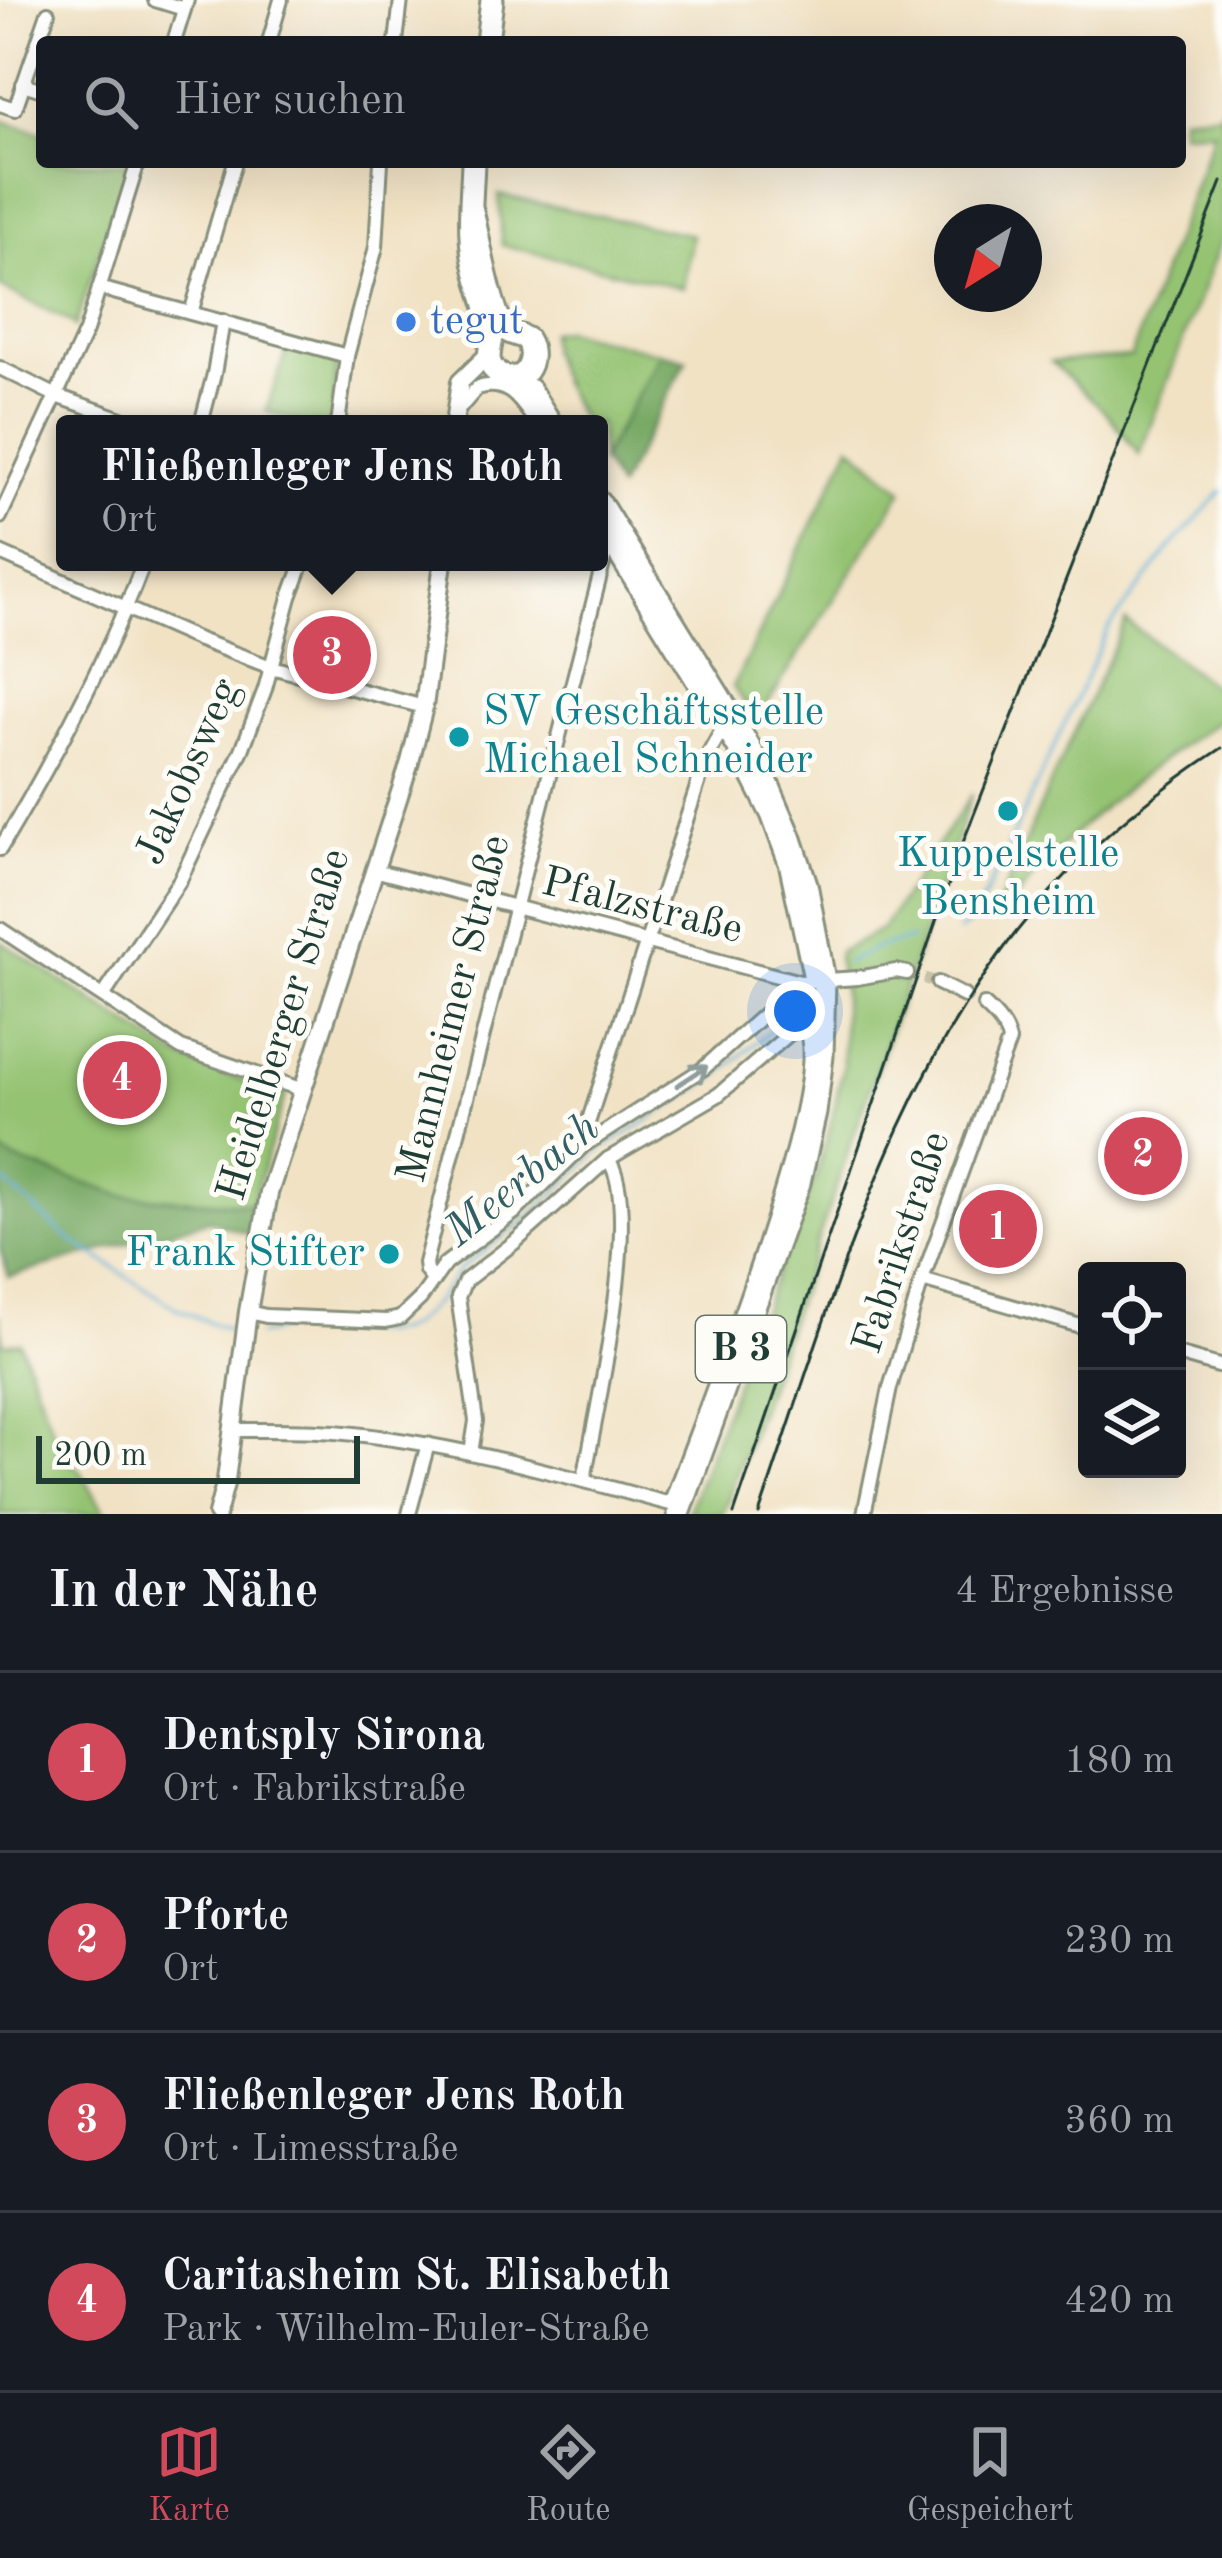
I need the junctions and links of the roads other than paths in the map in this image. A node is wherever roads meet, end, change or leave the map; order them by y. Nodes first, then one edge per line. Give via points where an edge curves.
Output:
1 (155, 0) edge
2 (281, 0) edge
3 (401, 0) edge
4 (492, 0) edge
5 (186, 5) edge
6 (47, 13) dead end
7 (39, 36) edge
8 (176, 36) edge
9 (271, 36) edge
10 (396, 36) edge
11 (488, 36) edge
12 (36, 46) edge
13 (23, 84) junction
14 (36, 88) edge
15 (0, 104) edge
16 (136, 168) edge
17 (233, 168) edge
18 (381, 168) edge
19 (473, 168) edge
20 (99, 288) junction
21 (191, 313) junction
22 (224, 322) junction
23 (496, 344) junction
24 (347, 356) junction
25 (0, 368) edge
26 (518, 378) junction
27 (458, 394) junction
28 (57, 396) junction
29 (111, 415) edge
30 (203, 415) edge
31 (339, 415) edge
32 (455, 415) edge
33 (457, 415) edge
34 (530, 415) edge
35 (545, 415) edge
36 (608, 517) edge
37 (0, 518) edge
38 (608, 544) edge
39 (0, 553) edge
40 (141, 571) edge
41 (300, 571) edge
42 (442, 571) edge
43 (601, 571) edge
44 (126, 609) junction
45 (272, 667) junction
46 (424, 707) junction
47 (722, 730) junction
48 (0, 849) edge
49 (374, 869) junction
50 (514, 908) junction
51 (0, 929) edge
52 (645, 942) junction
53 (907, 973) tunnel mouth
54 (812, 981) junction
55 (938, 982) tunnel mouth
56 (104, 995) junction
57 (964, 996) dead end
58 (984, 1005) dead end
59 (303, 1090) junction
60 (592, 1138) junction
61 (608, 1159) junction
62 (433, 1280) junction
63 (922, 1280) junction
64 (248, 1312) junction
65 (1078, 1325) edge
66 (1186, 1357) edge
67 (1222, 1367) edge
68 (233, 1430) junction
69 (428, 1444) junction
70 (471, 1453) junction
71 (584, 1480) junction
72 (675, 1509) edge
73 (217, 1514) edge
74 (409, 1514) edge
75 (864, 1514) edge

1 - 5 street
2 - 9 street
3 - 10 street
4 - 11 main road
5 - 8 street
6 - 7 street
12 - 13 street
13 - 14 street
13 - 15 street via 15,109
16 - 20 street
17 - 21 street
18 - 24 street via 376,248
19 - 23 main road via 472,252
20 - 21 street
20 - 28 street
21 - 22 street
22 - 24 street
22 - 30 street
23 - 26 main road via 490,364
23 - 26 main road via 521,334 531,345 533,358
23 - 27 street
24 - 31 street
25 - 28 street
26 - 27 street via 490,372
26 - 35 main road
27 - 32 street
28 - 29 street
28 - 37 street
33 - 34 street via 484,385 500,385
36 - 54 main road, B 3 via 770,787 806,884
38 - 47 street
39 - 44 street
40 - 44 street
41 - 45 street, Jakobsweg
42 - 46 street, Heidelberger Straße
43 - 50 street, Mannheimer Straße
44 - 45 street
44 - 48 street
45 - 46 street
45 - 56 street, Jakobsweg via 180,880
46 - 49 street, Heidelberger Straße
47 - 52 street
47 - 54 street via 786,865
49 - 50 street, Pfalzstraße
49 - 59 street, Heidelberger Straße
50 - 52 street, Pfalzstraße
50 - 62 street, Mannheimer Straße via 425,1263
51 - 56 street
52 - 54 street, Pfalzstraße
52 - 60 street via 588,1123
53 - 54 street
60 -> 54 street via 704,1068
54 - 72 main road, B 3 via 822,1056 799,1183
55 - 57 street
56 - 59 street via 181,1048
58 - 63 street, Fabrikstraße via 1009,1041
59 - 64 street, Heidelberger Straße via 269,1193
60 - 62 street
61 - 70 street via 461,1286 476,1420
61 - 71 street via 622,1217 617,1288
61 - 72 street via 718,1095 795,1029 810,1036 780,1202
62 - 64 street via 412,1309 386,1321
63 - 65 street
63 - 75 street, Fabrikstraße
64 - 68 street, Heidelberger Straße
66 - 67 street
68 - 69 street
68 - 73 street, Heidelberger Straße
69 - 70 street
69 - 74 street
70 - 71 street
71 - 72 street

